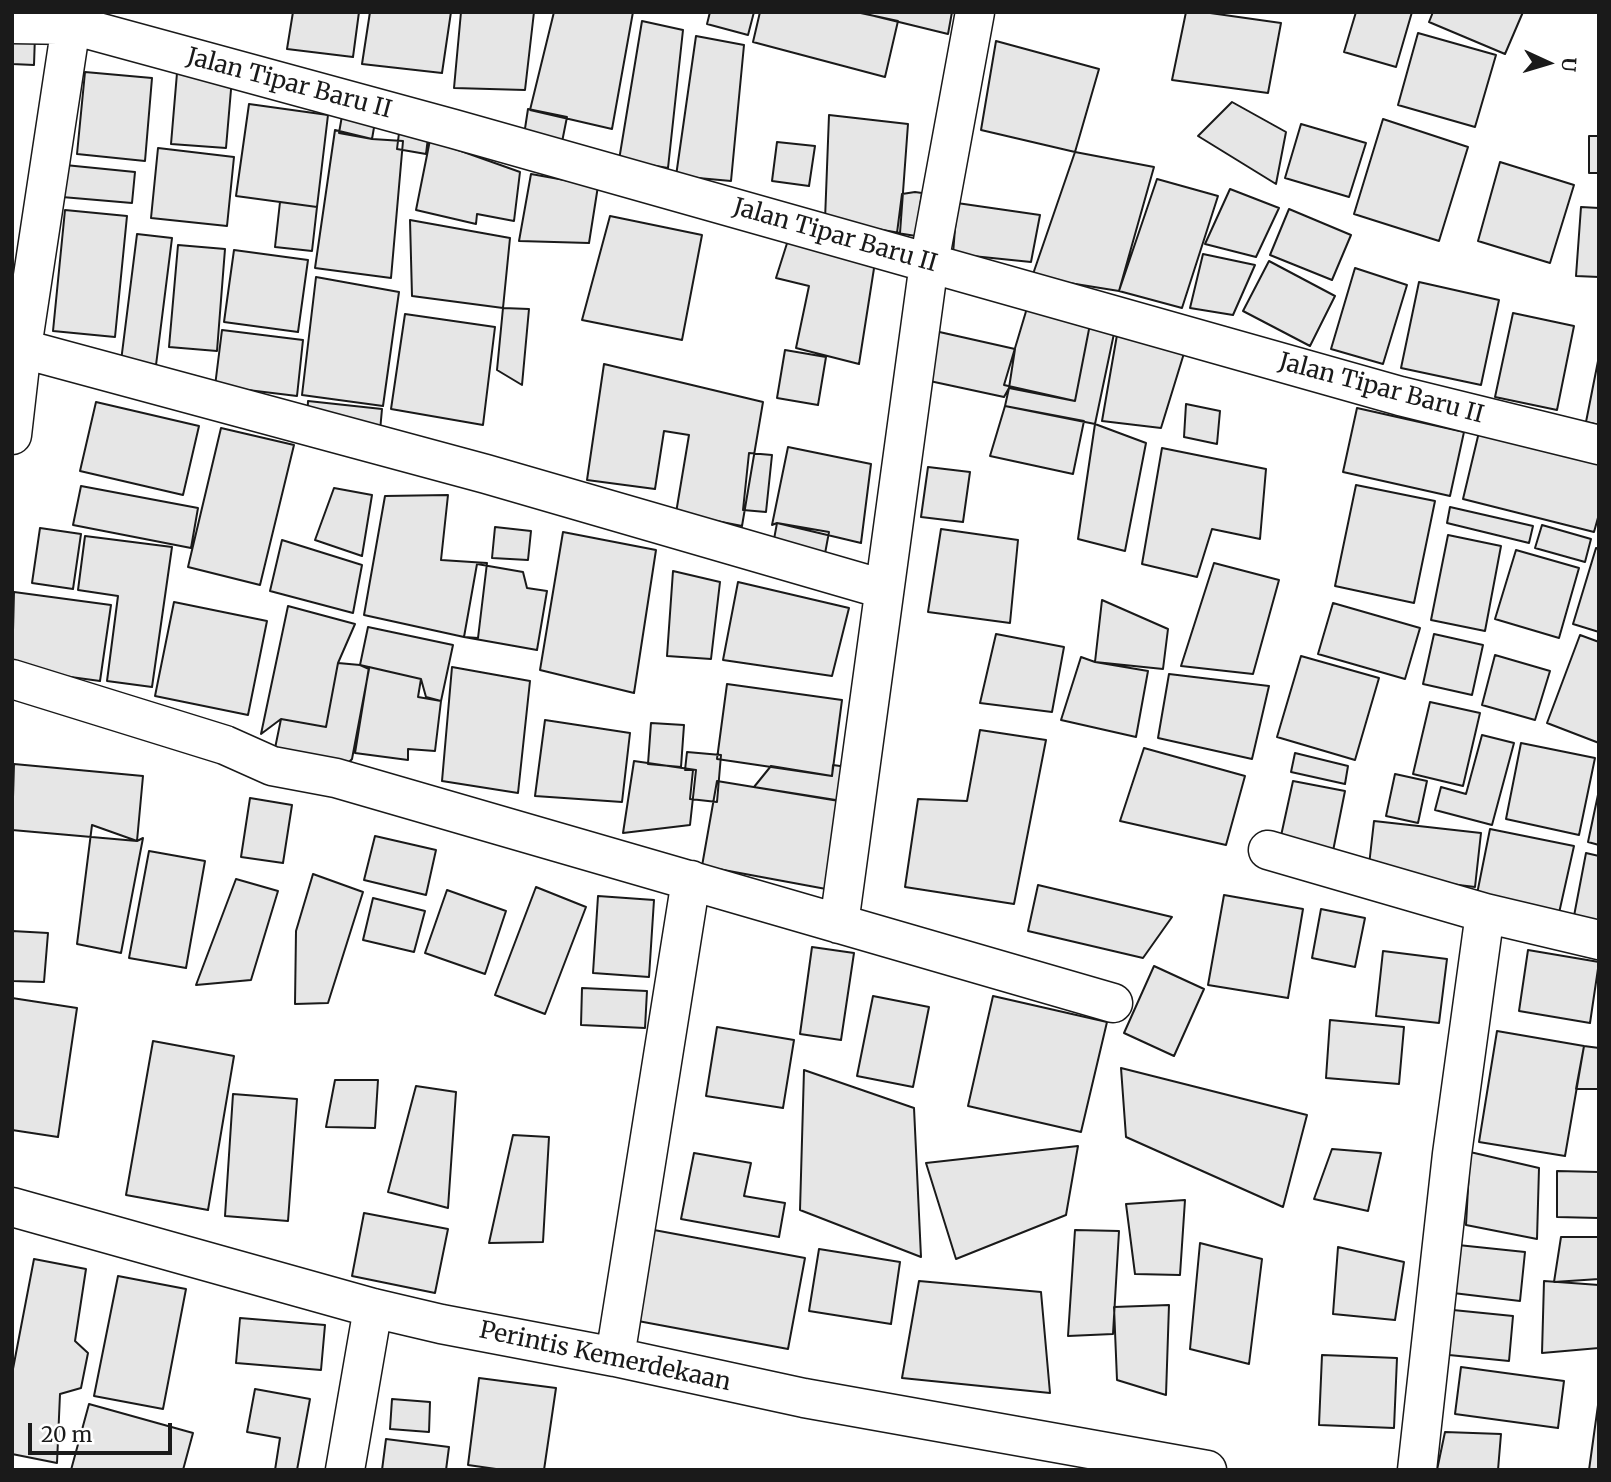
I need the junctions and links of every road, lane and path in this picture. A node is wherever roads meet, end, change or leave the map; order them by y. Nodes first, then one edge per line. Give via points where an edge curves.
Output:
1 (975, 12) edge
2 (72, 18) edge
3 (12, 24) edge
4 (929, 263) junction
5 (17, 347) edge
6 (12, 435) edge
7 (1599, 446) edge
8 (883, 589) junction
9 (12, 679) edge
10 (1268, 850) dead end
11 (691, 880) junction
12 (1485, 913) junction
13 (839, 924) junction
14 (1599, 940) edge
15 (1113, 1003) dead end
16 (12, 1207) edge
17 (373, 1308) junction
18 (615, 1357) junction
19 (345, 1470) edge
20 (1207, 1470) edge
21 (1417, 1470) edge

1 - 4 street
2 - 3 street, Jalan Tipar Baru II
2 - 4 street, Jalan Tipar Baru II
2 - 5 street
4 - 7 street, Jalan Tipar Baru II via 1400,396
4 - 8 street
5 - 6 street
5 - 8 street via 486,474
8 - 13 street
9 - 11 street via 225,746 272,766 336,779
10 - 12 street
11 - 13 street
11 - 18 street
12 - 14 street
12 - 21 street via 1452,1154
13 - 15 street
16 - 17 street, Perintis Kemerdekaan
17 - 18 street, Perintis Kemerdekaan
17 - 19 street
18 - 20 street, Perintis Kemerdekaan via 804,1398

